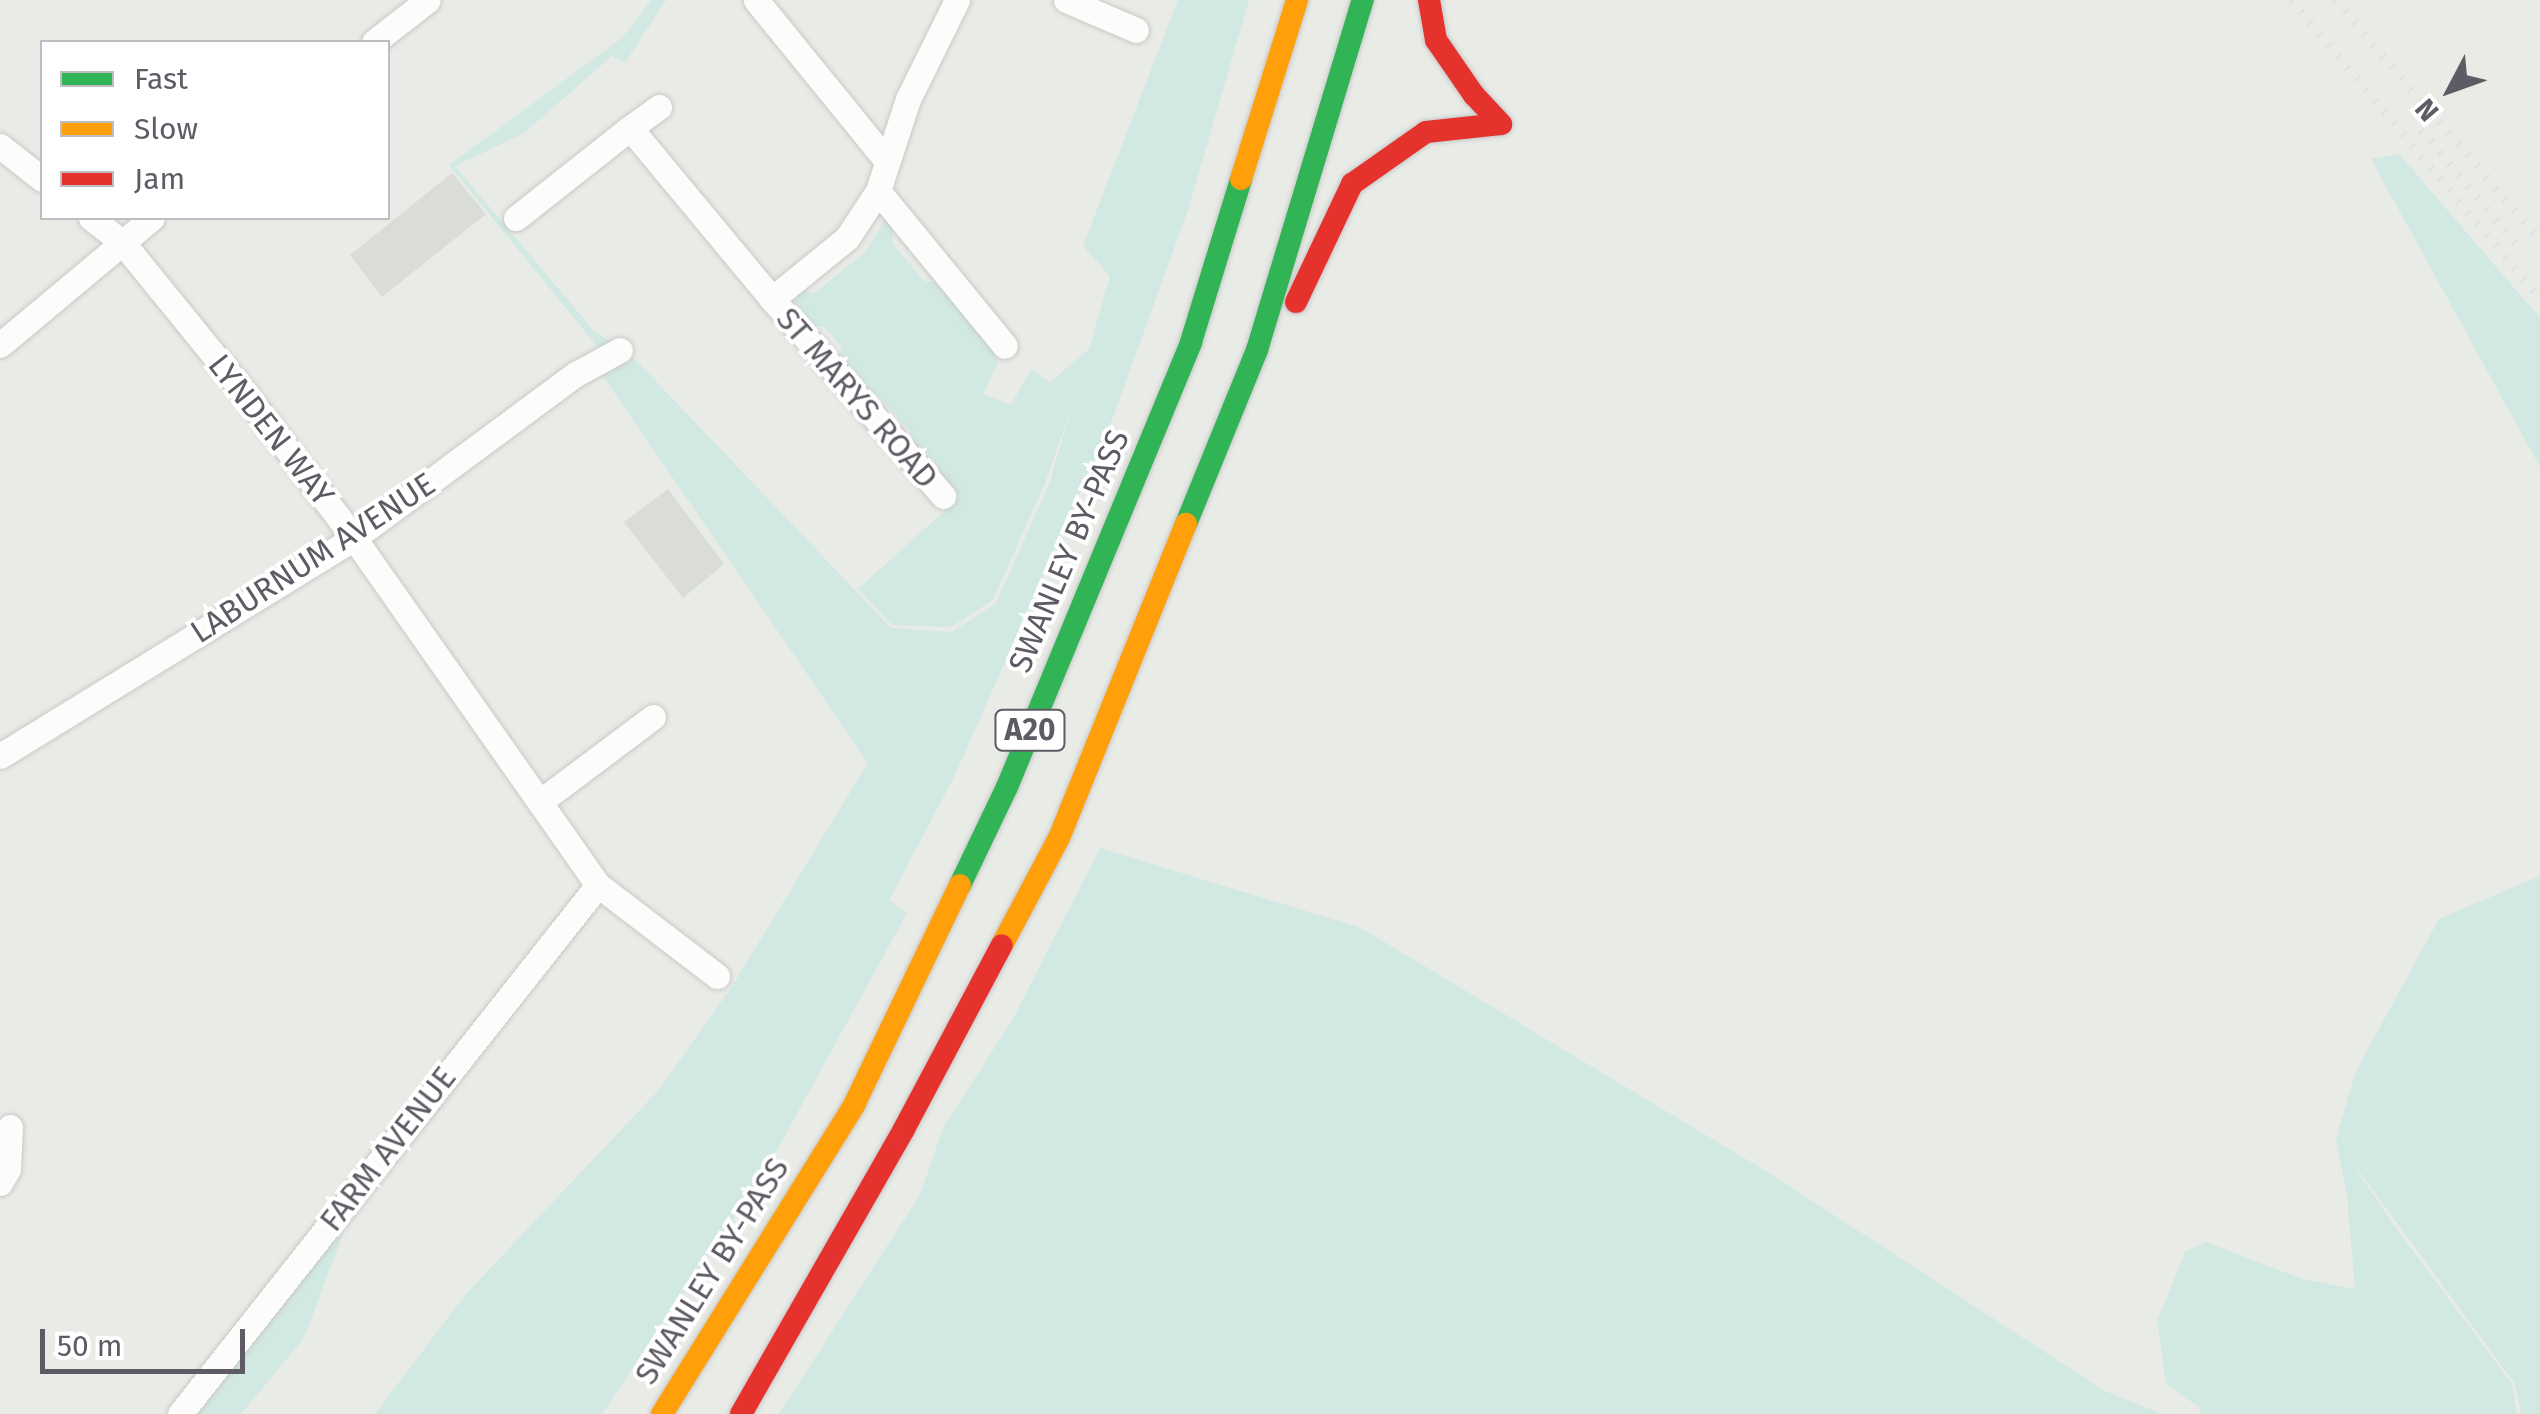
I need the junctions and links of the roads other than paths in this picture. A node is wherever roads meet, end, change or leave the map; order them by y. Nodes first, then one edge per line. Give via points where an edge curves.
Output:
1 (428, 0) edge
2 (756, 0) edge
3 (957, 0) edge
4 (1066, 0) edge
5 (1297, 0) edge
6 (1363, 0) edge
7 (1429, 0) edge
8 (1136, 30) dead end
9 (377, 40) edge
10 (659, 107) dead end
11 (630, 128) junction
12 (0, 146) edge
13 (887, 162) junction
14 (40, 178) edge
15 (878, 191) junction
16 (516, 218) dead end
17 (94, 220) edge
18 (150, 220) edge
19 (122, 242) junction
20 (772, 299) junction
21 (0, 345) edge
22 (1005, 346) dead end
23 (620, 350) dead end
24 (943, 496) dead end
25 (354, 538) junction
26 (1155, 597) junction
27 (653, 717) dead end
28 (0, 756) edge
29 (540, 802) junction
30 (598, 885) junction
31 (717, 976) dead end
32 (10, 1127) dead end
33 (0, 1183) edge
34 (180, 1414) edge
35 (662, 1414) edge
36 (740, 1414) edge

1 - 9 street
2 - 13 street
3 - 13 street, ST MARYS ROAD via 908,99
4 - 8 street
5 - 35 highway, SWANLEY BY-PASS / A20 via 1192,342 1007,787 854,1105
6 - 26 highway, A20 via 1256,350
7 - 26 highway via 1436,40 1501,124 1426,132 1352,184
10 - 11 street
11 - 16 street
11 - 20 street, ST MARYS ROAD
12 - 14 street
13 - 15 street, ST MARYS ROAD
15 - 20 street, ST MARYS ROAD via 847,238
15 - 22 street
17 - 19 street, LYNDEN WAY
18 - 19 street
19 - 21 street
19 - 25 street, LYNDEN WAY
20 - 24 street, ST MARYS ROAD
23 - 25 street, LABURNUM AVENUE via 576,374
25 - 28 street, LABURNUM AVENUE
25 - 29 street, LYNDEN WAY
26 - 36 highway, A20 via 1058,838 904,1129
27 - 29 street
29 - 30 street, LYNDEN WAY
30 - 31 street, LYNDEN WAY
30 - 34 street, FARM AVENUE
32 - 33 street via 8,1169

